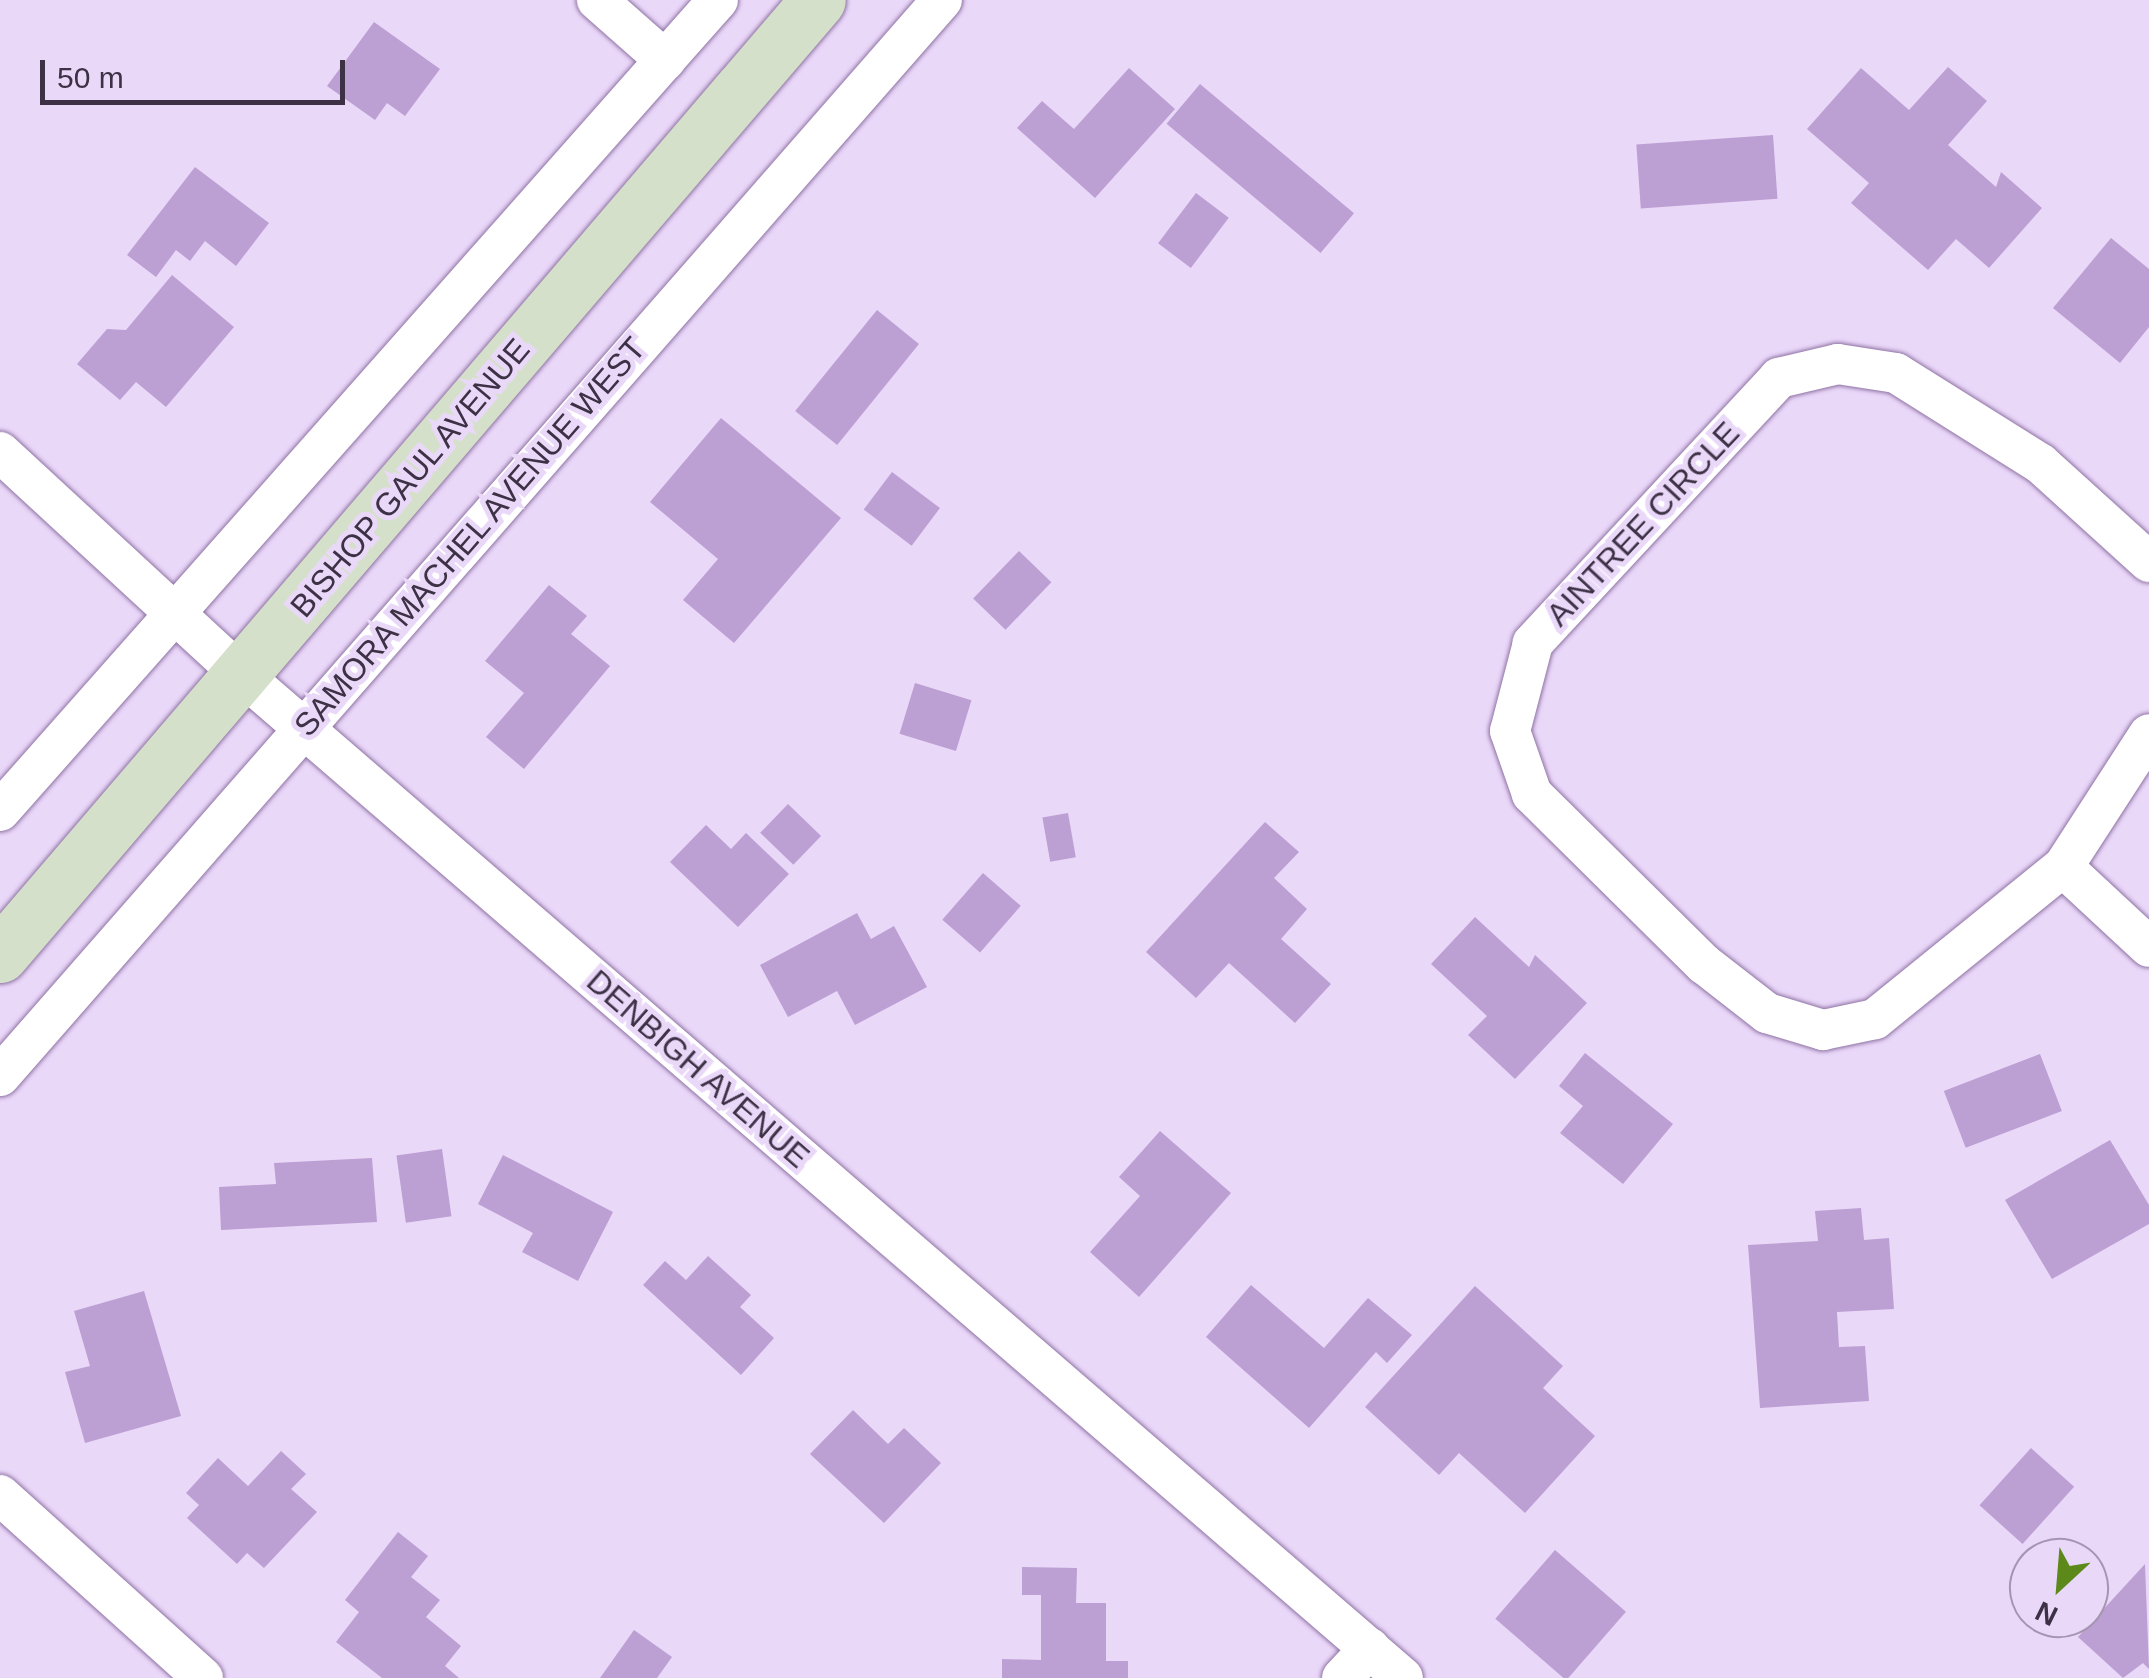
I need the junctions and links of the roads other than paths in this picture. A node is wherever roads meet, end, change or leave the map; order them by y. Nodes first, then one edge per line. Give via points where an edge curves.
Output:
1 (597, 0) edge
2 (718, 0) edge
3 (818, 0) edge
4 (942, 0) edge
5 (665, 60) junction
6 (0, 452) edge
7 (2149, 562) edge
8 (179, 615) junction
9 (242, 675) junction
10 (303, 728) junction
11 (2149, 734) edge
12 (0, 812) edge
13 (2063, 867) junction
14 (2149, 947) edge
15 (0, 955) edge
16 (0, 1076) edge
17 (0, 1495) edge
18 (1370, 1648) junction
19 (203, 1678) edge
20 (1342, 1678) edge
21 (1403, 1678) edge

1 - 5 street
2 - 5 street
3 - 9 main road, BISHOP GAUL AVENUE
4 - 10 street, SAMORA MACHEL AVENUE WEST
5 - 8 street
6 - 8 street, DENBIGH AVENUE
7 - 13 street, AINTREE CIRCLE via 2025,454 1896,373 1838,364 1779,378 1532,643 1510,731 1532,794 1704,964 1767,1013 1822,1030 1875,1019
8 - 9 street, DENBIGH AVENUE
8 - 12 street
9 - 10 street, DENBIGH AVENUE
9 - 15 main road, BISHOP GAUL AVENUE
10 - 16 street, SAMORA MACHEL AVENUE WEST
10 - 18 street, DENBIGH AVENUE
11 - 13 street, AINTREE CIRCLE
13 - 14 street
17 - 19 street
18 - 20 street
18 - 21 street, DENBIGH AVENUE

